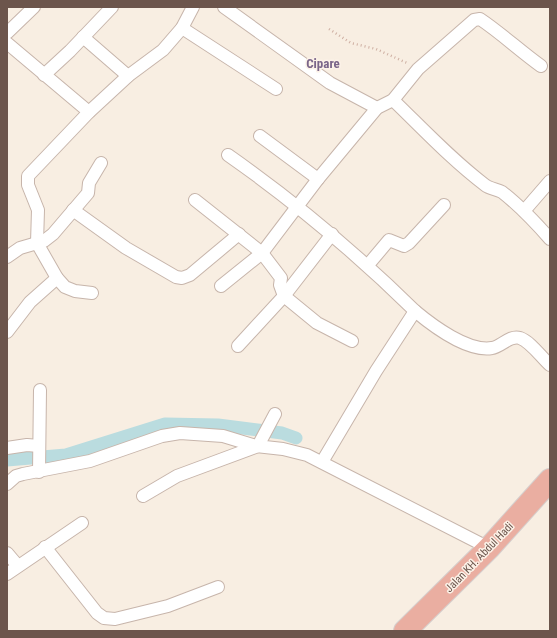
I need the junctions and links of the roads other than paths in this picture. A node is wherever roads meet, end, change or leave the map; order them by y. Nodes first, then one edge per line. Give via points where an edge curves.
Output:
1 (34, 7) edge
2 (112, 7) edge
3 (193, 7) edge
4 (224, 7) edge
5 (182, 28) junction
6 (7, 33) edge
7 (83, 37) junction
8 (7, 43) edge
9 (541, 66) dead end
10 (44, 75) junction
11 (128, 76) junction
12 (276, 89) dead end
13 (393, 100) junction
14 (377, 108) junction
15 (89, 112) junction
16 (260, 136) dead end
17 (228, 155) dead end
18 (101, 163) dead end
19 (318, 179) junction
20 (550, 181) edge
21 (195, 200) dead end
22 (444, 205) dead end
23 (297, 207) junction
24 (73, 210) junction
25 (524, 211) junction
26 (239, 234) junction
27 (332, 234) junction
28 (550, 239) edge
29 (38, 243) junction
30 (262, 254) junction
31 (7, 257) edge
32 (368, 265) junction
33 (57, 278) junction
34 (221, 286) dead end
35 (92, 293) dead end
36 (284, 296) junction
37 (415, 312) junction
38 (7, 332) edge
39 (352, 342) dead end
40 (238, 346) dead end
41 (550, 365) edge
42 (40, 390) dead end
43 (275, 414) dead end
44 (257, 445) junction
45 (7, 448) edge
46 (39, 449) junction
47 (322, 462) junction
48 (39, 471) junction
49 (550, 480) edge
50 (7, 484) edge
51 (143, 496) dead end
52 (82, 523) dead end
53 (45, 547) junction
54 (489, 548) junction
55 (7, 553) edge
56 (18, 566) junction
57 (7, 574) edge
58 (218, 587) dead end
59 (405, 631) edge

1 - 6 street
2 - 7 street
3 - 5 street
4 - 14 street via 330,83
5 - 11 street via 163,50
5 - 12 street
7 - 10 street
7 - 11 street
8 - 10 street
9 - 13 street via 480,19 474,20 418,69
10 - 15 street
11 - 15 street
13 - 14 street
13 - 25 street via 473,175 486,186 500,191
14 - 19 street
15 - 29 street via 28,176 28,185 38,210
16 - 19 street
17 - 23 street
18 - 24 street via 89,183 88,193
19 - 23 street
20 - 25 street
21 - 26 street
22 - 32 street via 409,243 404,246 389,240
23 - 27 street
23 - 30 street
24 - 26 street via 126,248 182,278 190,275
24 - 29 street via 53,234
25 - 28 street
26 - 30 street
27 - 32 street
27 - 36 street
29 - 31 street via 20,248
29 - 33 street
30 - 34 street
30 - 36 street via 281,278 280,286
32 - 37 street
33 - 35 street via 65,287
33 - 38 street via 30,302
36 - 39 street via 317,323
36 - 40 street
37 - 41 street via 443,331 478,348 494,348 514,338 522,339
37 - 47 street via 376,371
42 - 46 street
43 - 44 street
44 - 47 street via 307,455
44 - 48 street via 223,436 180,433 162,436 90,461
44 - 51 street via 177,476
45 - 46 street via 27,445
46 - 48 street
47 - 54 street
48 - 50 street via 16,476
49 - 54 highway, Jalan KH. Abdul Hadi
52 - 53 street
53 - 56 street
53 - 58 street via 97,613 104,618 115,619 168,606
54 - 59 highway, Jalan KH. Abdul Hadi
55 - 56 street
56 - 57 street

